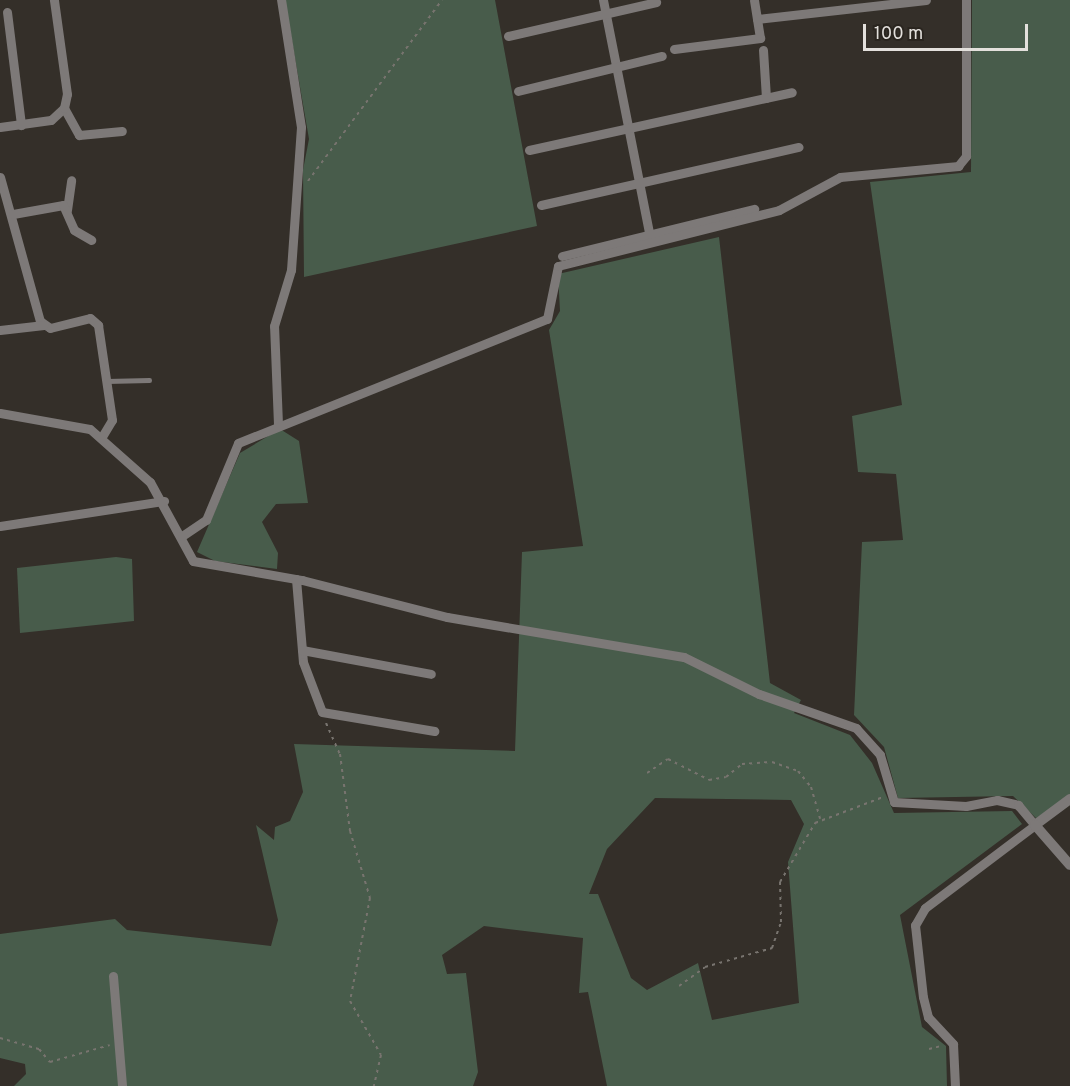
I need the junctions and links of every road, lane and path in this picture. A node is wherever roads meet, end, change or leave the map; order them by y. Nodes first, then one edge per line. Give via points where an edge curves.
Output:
1 (54, 0) edge
2 (281, 0) edge
3 (442, 0) edge
4 (603, 0) edge
5 (754, 0) edge
6 (926, 0) edge
7 (966, 0) edge
8 (656, 2) dead end
9 (7, 12) dead end
10 (606, 16) junction
11 (757, 19) junction
12 (508, 36) dead end
13 (675, 49) dead end
14 (763, 50) dead end
15 (662, 56) dead end
16 (616, 68) junction
17 (518, 91) dead end
18 (792, 92) dead end
19 (766, 98) junction
20 (64, 108) junction
21 (21, 125) junction
22 (0, 127) edge
23 (628, 130) junction
24 (122, 131) dead end
25 (800, 147) dead end
26 (528, 150) dead end
27 (0, 177) edge
28 (72, 180) dead end
29 (639, 183) junction
30 (298, 195) junction
31 (541, 205) dead end
32 (754, 209) dead end
33 (67, 210) junction
34 (13, 214) junction
35 (650, 238) junction
36 (91, 240) dead end
37 (562, 256) dead end
38 (44, 325) junction
39 (0, 330) edge
40 (149, 380) dead end
41 (107, 381) junction
42 (0, 413) edge
43 (278, 423) junction
44 (101, 438) junction
45 (164, 501) junction
46 (0, 526) edge
47 (182, 536) junction
48 (296, 579) junction
49 (302, 650) junction
50 (431, 674) dead end
51 (322, 712) junction
52 (434, 731) dead end
53 (647, 773) dead end
54 (889, 795) junction
55 (1070, 800) edge
56 (820, 820) junction
57 (1035, 825) junction
58 (1070, 865) edge
59 (113, 976) dead end
60 (679, 986) dead end
61 (0, 1038) edge
62 (117, 1042) junction
63 (122, 1086) edge
64 (374, 1086) edge
65 (955, 1086) edge

1 - 20 street via 67,94
2 - 30 street via 301,128
3 - 30 path
4 - 10 street
5 - 11 street
6 - 11 street
7 - 43 street via 966,156 958,166 840,177 779,210 558,266 547,320
8 - 10 street
9 - 21 street
10 - 12 street
10 - 16 street
11 - 13 street via 760,38
14 - 19 street
15 - 16 street
16 - 17 street
16 - 23 street
18 - 19 street
19 - 23 street
20 - 21 street via 51,120
20 - 24 street via 79,135
21 - 22 street
23 - 26 street
23 - 29 street
25 - 29 street
27 - 34 street
28 - 33 street
29 - 31 street
29 - 35 street
30 - 43 street via 291,270 274,326
32 - 35 street
33 - 34 street via 57,205
33 - 36 street via 74,230
34 - 38 street
35 - 37 street
38 - 39 street
38 - 41 street via 95,320
40 - 41 lane
41 - 44 street via 112,420
42 - 44 street via 58,421
43 - 47 street via 238,443 206,520
44 - 45 street via 133,462
45 - 46 street
45 - 47 street
47 - 48 street via 193,561
48 - 49 street
48 - 54 street via 447,617 684,657 759,694 855,728 880,755
49 - 50 street
49 - 51 street
51 - 52 street
51 - 64 path via 340,754 350,831 370,898 350,1001 381,1055
53 - 56 path via 668,759 709,780 726,777 742,764 772,762 798,771 811,787
54 - 56 path
54 - 57 street via 904,806 1007,801
55 - 57 street
56 - 60 path via 780,882 781,922 772,948 705,967
57 - 58 street
57 - 65 street via 926,908 915,925 922,997 928,1017 953,1044
59 - 62 street
61 - 62 path via 39,1049 50,1062
62 - 63 street

